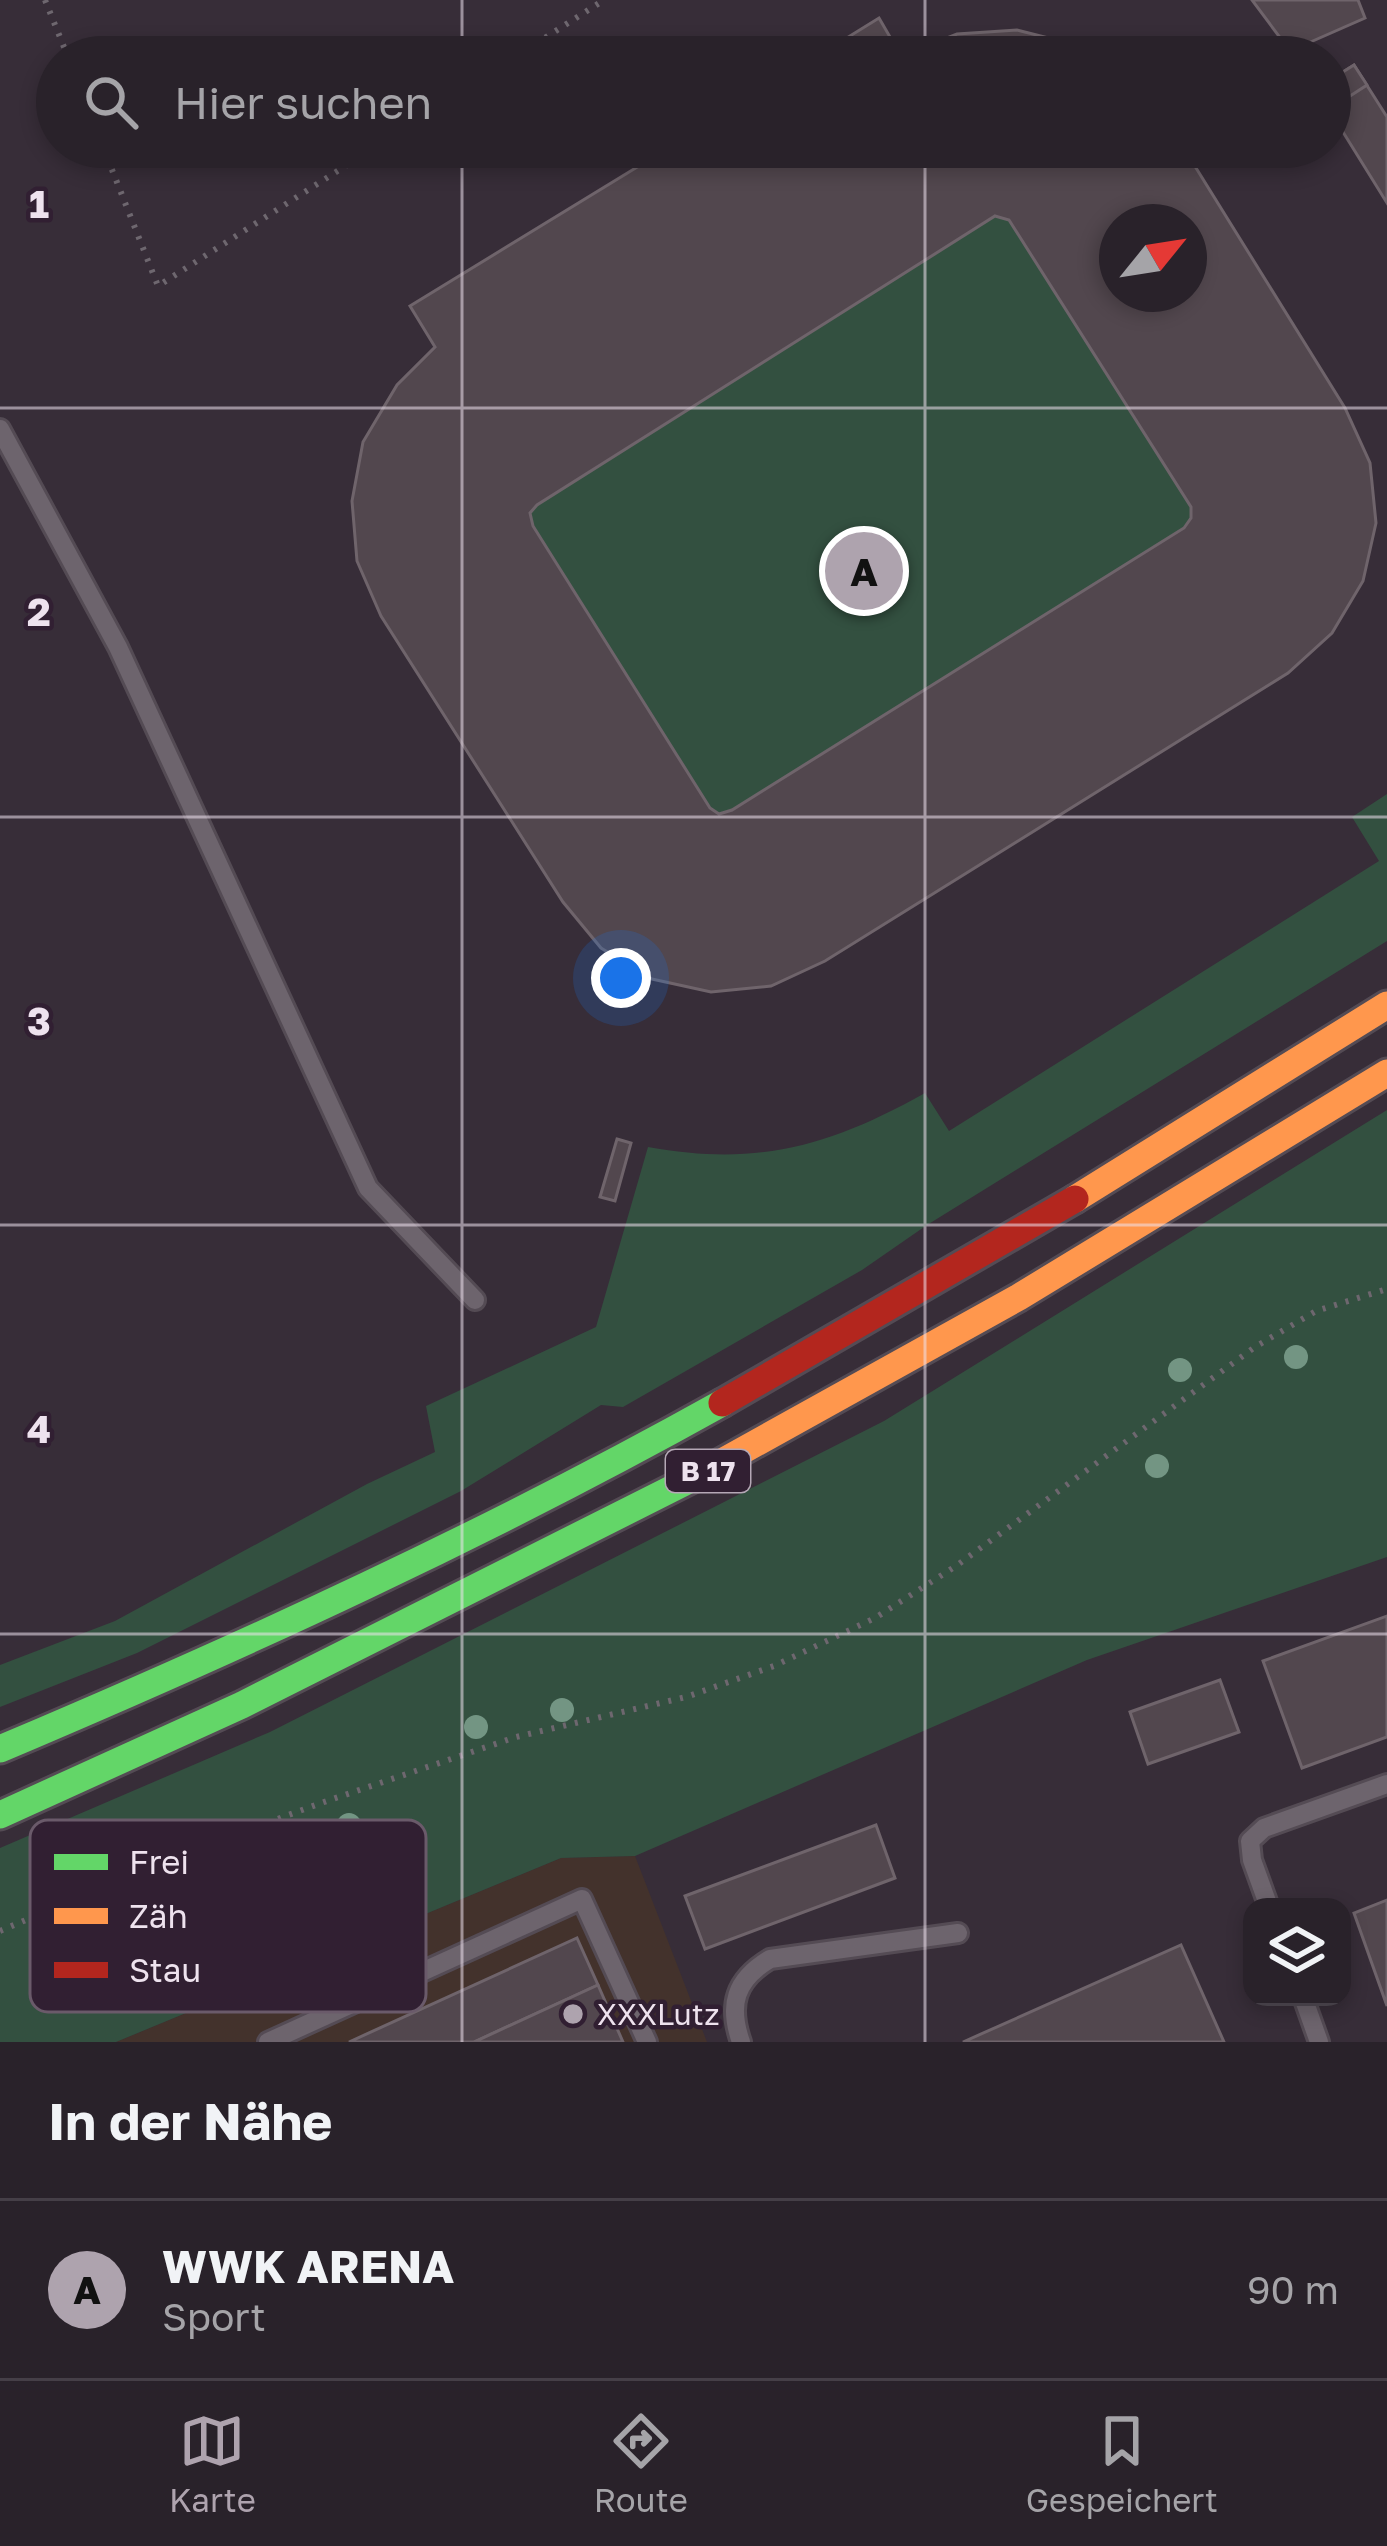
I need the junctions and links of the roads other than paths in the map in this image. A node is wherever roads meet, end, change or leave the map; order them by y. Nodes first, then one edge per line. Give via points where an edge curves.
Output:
1 (0, 429) edge
2 (1387, 1005) edge
3 (1387, 1072) edge
4 (475, 1300) dead end
5 (0, 1748) edge
6 (1387, 1784) edge
7 (0, 1815) edge
8 (1266, 1898) edge
9 (958, 1933) dead end
10 (426, 1970) edge
11 (1306, 2006) edge
12 (334, 2012) edge
13 (268, 2042) edge
14 (647, 2042) edge
15 (741, 2042) edge
16 (1319, 2042) edge

1 - 4 lane via 118,647 368,1188
2 - 5 highway, B 17 via 1061,1209 698,1414 290,1622
3 - 7 highway, B 17 via 1090,1258 745,1452 132,1761
6 - 8 lane via 1264,1828 1250,1841
9 - 15 lane via 770,1959 735,1993
10 - 14 lane via 582,1899
11 - 16 lane
12 - 13 lane

